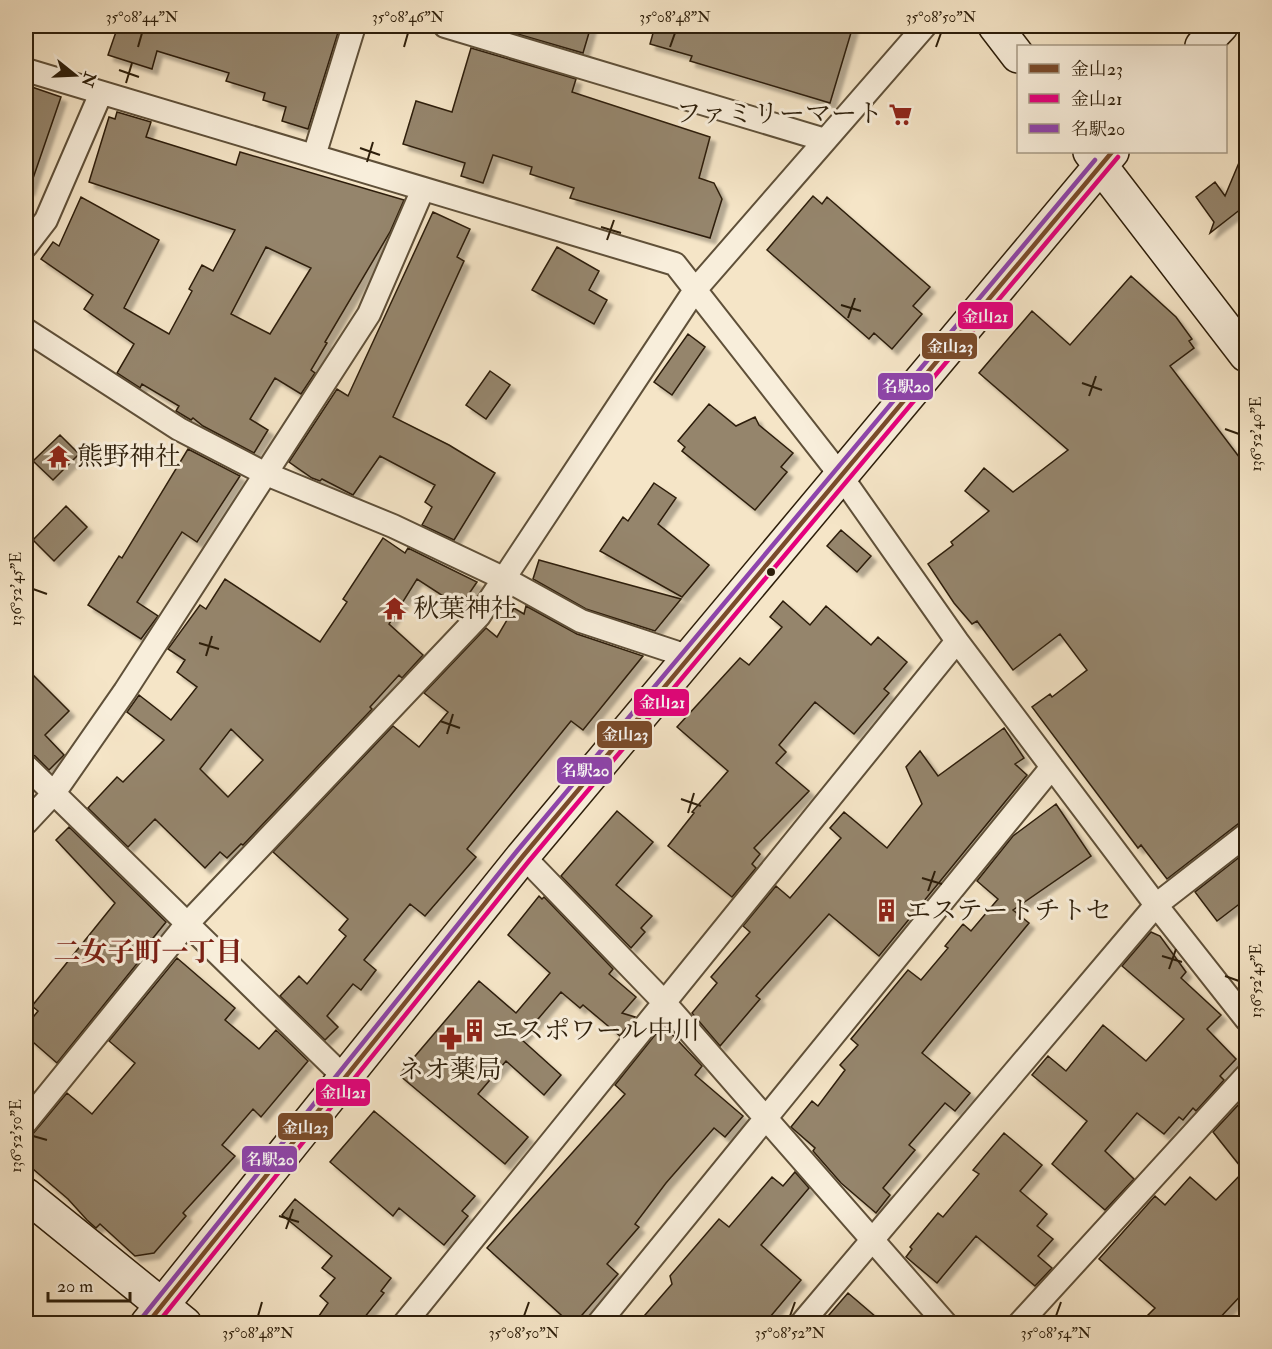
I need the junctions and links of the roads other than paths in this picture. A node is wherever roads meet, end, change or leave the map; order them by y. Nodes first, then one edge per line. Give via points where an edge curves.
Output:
1 (354, 26) edge
2 (445, 26) edge
3 (925, 26) edge
4 (996, 26) edge
5 (1017, 55) edge
6 (26, 70) edge
7 (101, 93) junction
8 (825, 140) junction
9 (314, 156) junction
10 (1101, 156) edge
11 (423, 189) junction
12 (26, 246) edge
13 (695, 290) junction
14 (26, 330) edge
15 (1246, 355) edge
16 (264, 473) junction
17 (841, 476) junction
18 (506, 579) junction
19 (957, 641) junction
20 (690, 657) junction
21 (26, 766) edge
22 (1052, 767) junction
23 (54, 794) junction
24 (26, 823) edge
25 (1246, 836) edge
26 (523, 856) junction
27 (1156, 905) junction
28 (186, 925) junction
29 (663, 1001) junction
30 (1246, 1019) edge
31 (1246, 1076) edge
32 (345, 1078) junction
33 (766, 1119) junction
34 (26, 1122) edge
35 (26, 1196) edge
36 (873, 1240) junction
37 (164, 1318) edge
38 (404, 1323) edge
39 (598, 1323) edge
40 (801, 1323) edge
41 (946, 1323) edge
42 (1019, 1323) edge

1 - 9 street
2 - 8 street
3 - 8 street
4 - 5 main road
6 - 7 street
7 - 9 street
7 - 12 street via 46,220
8 - 13 street
9 - 11 street
10 - 15 main road
10 - 17 main road
11 - 13 street via 675,264
11 - 16 street via 369,314
13 - 17 street
13 - 18 street
14 - 16 street via 179,429
16 - 18 street via 379,519
16 - 23 street via 125,691
17 - 19 street
17 - 20 main road
18 - 20 street via 581,621
18 - 28 street via 471,625
19 - 22 street
19 - 29 street
20 - 26 main road
21 - 23 street
22 - 27 street
22 - 33 street
23 - 24 street
23 - 28 street
25 - 27 street
26 - 29 street
26 - 32 main road
27 - 30 street
27 - 36 street
28 - 32 street
28 - 34 street
29 - 33 street
29 - 38 street
31 - 42 street
32 - 37 main road
33 - 36 street
33 - 39 street
35 - 37 main road
36 - 40 street
36 - 41 street

